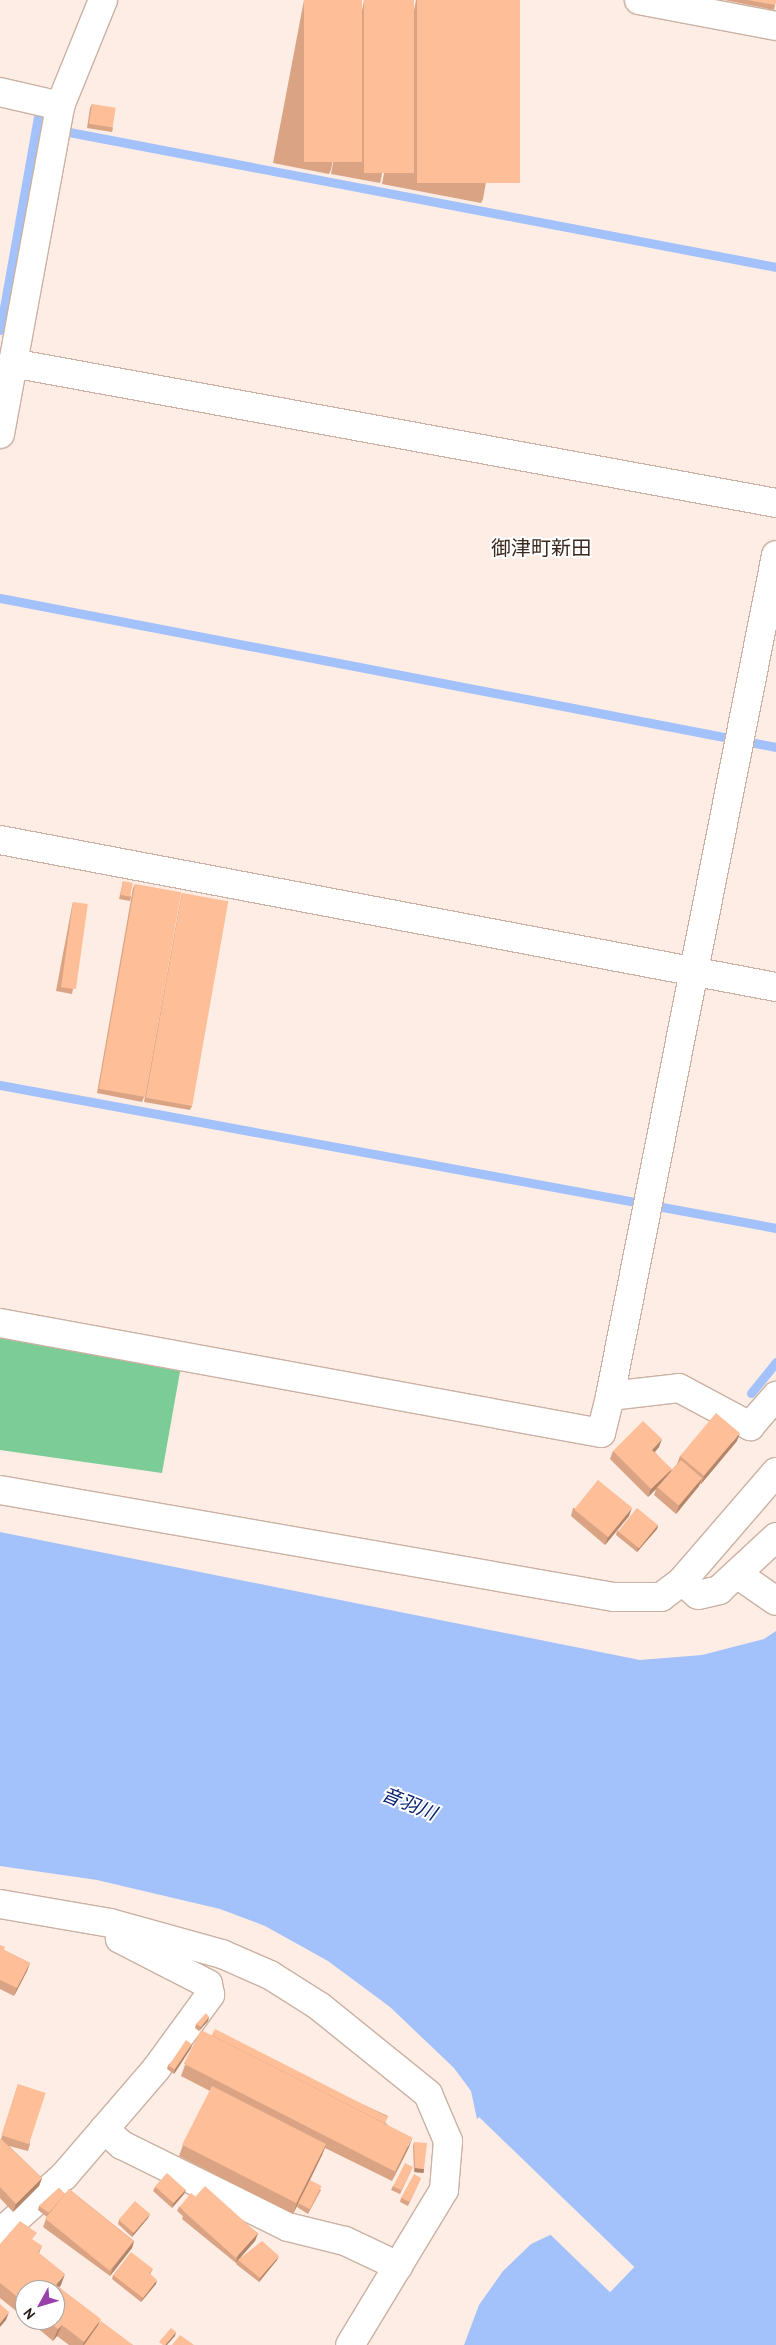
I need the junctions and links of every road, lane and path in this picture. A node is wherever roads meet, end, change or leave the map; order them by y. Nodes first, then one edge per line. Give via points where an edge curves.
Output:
1 (103, 0) edge
2 (639, 0) edge
3 (776, 26) edge
4 (0, 92) edge
5 (60, 106) junction
6 (12, 363) junction
7 (0, 434) edge
8 (776, 503) edge
9 (776, 555) edge
10 (0, 840) edge
11 (691, 970) junction
12 (776, 987) edge
13 (0, 1323) edge
14 (610, 1396) junction
15 (776, 1396) edge
16 (776, 1472) edge
17 (0, 1490) edge
18 (776, 1537) edge
19 (737, 1574) junction
20 (682, 1581) junction
21 (768, 1596) edge
22 (0, 1904) edge
23 (110, 1923) junction
24 (104, 2130) junction
25 (0, 2233) edge
26 (398, 2266) junction
27 (350, 2345) edge

1 - 5 street
2 - 3 street
4 - 5 street
5 - 6 street
6 - 7 street
6 - 8 street
9 - 11 street
10 - 11 street
11 - 12 street
11 - 14 street
13 - 14 street via 602,1433
14 - 15 street via 679,1388 750,1426
16 - 20 street
17 - 20 street via 614,1597 661,1597
18 - 19 street
19 - 20 street via 719,1590 698,1595
19 - 21 street
22 - 23 street
23 - 24 street via 115,1936 208,1984 210,1995 156,2069
23 - 26 street via 222,1954 270,1975 319,2006 428,2094 448,2141 449,2170 444,2190
24 - 25 street via 64,2176
24 - 26 street via 122,2145 288,2227 345,2241
26 - 27 street

